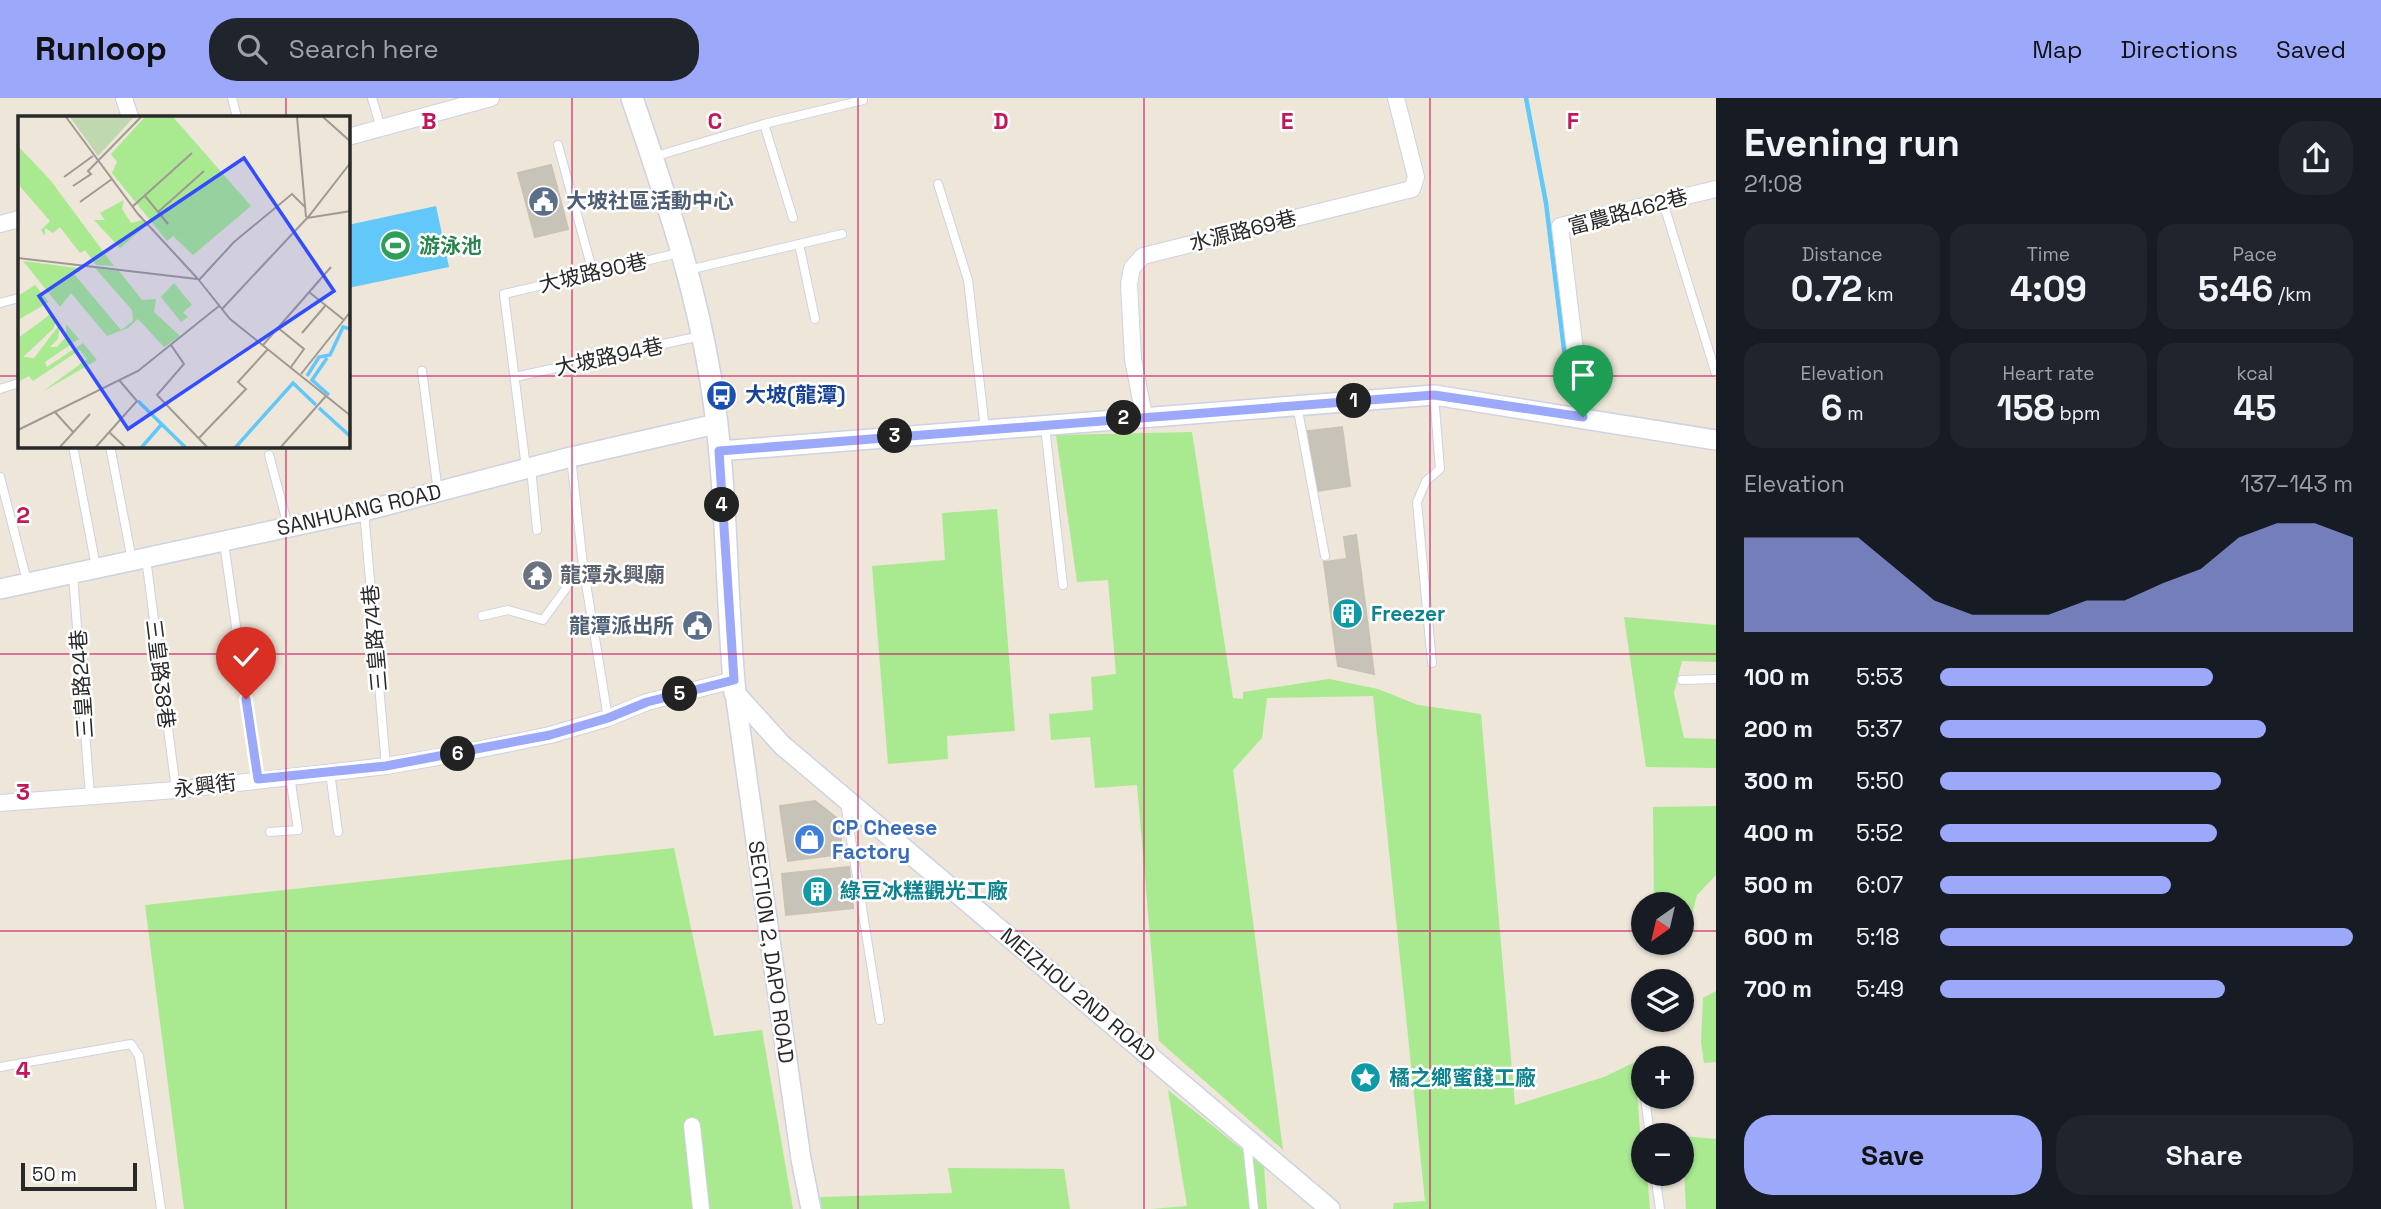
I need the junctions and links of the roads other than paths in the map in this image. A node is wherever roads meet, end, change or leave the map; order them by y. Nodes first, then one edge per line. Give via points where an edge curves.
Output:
1 (124, 98) edge
2 (232, 98) edge
3 (372, 98) edge
4 (491, 98) edge
5 (632, 98) edge
6 (1396, 98) edge
7 (863, 100) dead end
8 (464, 102) edge
9 (130, 116) edge
10 (237, 116) edge
11 (764, 124) junction
12 (381, 128) junction
13 (350, 136) edge
14 (558, 145) dead end
15 (652, 157) junction
16 (938, 184) dead end
17 (1716, 188) edge
18 (1663, 202) junction
19 (793, 218) dead end
20 (18, 219) edge
21 (0, 225) edge
22 (842, 234) dead end
23 (799, 244) junction
24 (684, 262) junction
25 (593, 273) junction
26 (18, 298) edge
27 (0, 303) edge
28 (815, 318) dead end
29 (703, 336) junction
30 (422, 371) dead end
31 (1716, 374) edge
32 (515, 377) junction
33 (18, 383) edge
34 (0, 389) edge
35 (1434, 395) junction
36 (1297, 405) junction
37 (1144, 416) junction
38 (1583, 417) junction
39 (716, 424) junction
40 (1045, 424) junction
41 (985, 429) junction
42 (1716, 440) edge
43 (73, 448) edge
44 (111, 448) edge
45 (719, 451) junction
46 (269, 455) dead end
47 (571, 457) junction
48 (528, 469) junction
49 (0, 477) edge
50 (438, 492) junction
51 (365, 511) junction
52 (288, 526) junction
53 (537, 530) dead end
54 (223, 540) junction
55 (1325, 556) dead end
56 (139, 560) junction
57 (583, 565) junction
58 (96, 569) junction
59 (73, 573) junction
60 (27, 581) junction
61 (1063, 585) dead end
62 (0, 589) edge
63 (482, 616) dead end
64 (1432, 663) dead end
65 (1716, 679) edge
66 (1682, 680) dead end
67 (734, 687) junction
68 (608, 718) junction
69 (386, 766) junction
70 (330, 772) junction
71 (290, 776) junction
72 (258, 779) junction
73 (176, 790) junction
74 (90, 796) junction
75 (844, 799) junction
76 (0, 803) edge
77 (270, 832) dead end
78 (338, 832) dead end
79 (880, 1020) dead end
80 (0, 1067) edge
81 (692, 1126) dead end
82 (1247, 1137) junction
83 (1657, 1186) edge
84 (161, 1209) edge
85 (701, 1209) edge
86 (811, 1209) edge
87 (1254, 1209) edge
88 (1330, 1209) edge
89 (1660, 1209) edge

1 - 9 street
2 - 10 lane
3 - 12 lane
4 - 8 street
5 - 15 main road
6 - 37 street, 水源路69巷 via 1416,177 1412,189 1143,256 1132,268 1130,322
7 - 11 lane
8 - 12 street
11 - 15 lane
11 - 19 lane
12 - 13 street
14 - 25 lane
15 - 24 main road
16 - 41 lane via 968,279
17 - 18 street, 富農路462巷
18 - 31 lane
18 - 38 street, 富農路462巷 via 1560,226
20 - 21 street
22 - 23 lane, 大坡路90巷
23 - 24 lane, 大坡路90巷
23 - 28 lane
24 - 25 lane, 大坡路90巷
24 - 29 main road
25 - 32 lane, 大坡路90巷 via 504,294
26 - 27 lane
29 - 32 lane, 大坡路94巷
29 - 39 main road
30 - 50 lane
32 - 48 lane
33 - 34 lane
35 - 36 street
35 - 38 street
35 - 64 lane via 1440,470 1426,481 1418,502
36 - 37 street
36 - 55 lane
37 - 40 street
38 - 42 street
39 - 45 main road
39 - 47 street, SANHUANG ROAD
40 - 41 street
40 - 61 lane
41 - 45 street
43 - 58 lane
44 - 56 lane, 三皇路38巷
45 - 67 main road
46 - 52 lane
47 - 48 street, SANHUANG ROAD
47 - 57 lane
48 - 50 street, SANHUANG ROAD
48 - 53 lane
49 - 60 lane
50 - 51 street, SANHUANG ROAD
51 - 52 street, SANHUANG ROAD
51 - 69 lane, 三皇路74巷
52 - 54 street, SANHUANG ROAD
54 - 56 street, SANHUANG ROAD
54 - 72 lane
56 - 58 street, SANHUANG ROAD
56 - 73 lane, 三皇路38巷
57 - 63 lane via 543,620 508,610
57 - 68 lane
58 - 59 street, SANHUANG ROAD
59 - 60 street, SANHUANG ROAD
59 - 74 lane, 三皇路24巷
60 - 62 street, SANHUANG ROAD
65 - 66 lane
67 - 68 street, 永興街 via 647,702
67 - 75 street, MEIZHOU 2ND ROAD via 782,745
67 - 86 street, SECTION 2, DAPO ROAD
68 - 69 street, 永興街 via 550,735
69 - 70 street, 永興街
70 - 71 street, 永興街
70 - 78 lane
71 - 72 street, 永興街
71 - 77 lane via 298,830
72 - 73 street, 永興街
73 - 74 street, 永興街
74 - 76 street, 永興街
75 - 79 lane
75 - 82 street, MEIZHOU 2ND ROAD
80 - 84 lane via 131,1044 139,1056
81 - 85 street
82 - 87 lane
82 - 88 street, MEIZHOU 2ND ROAD
83 - 89 lane

